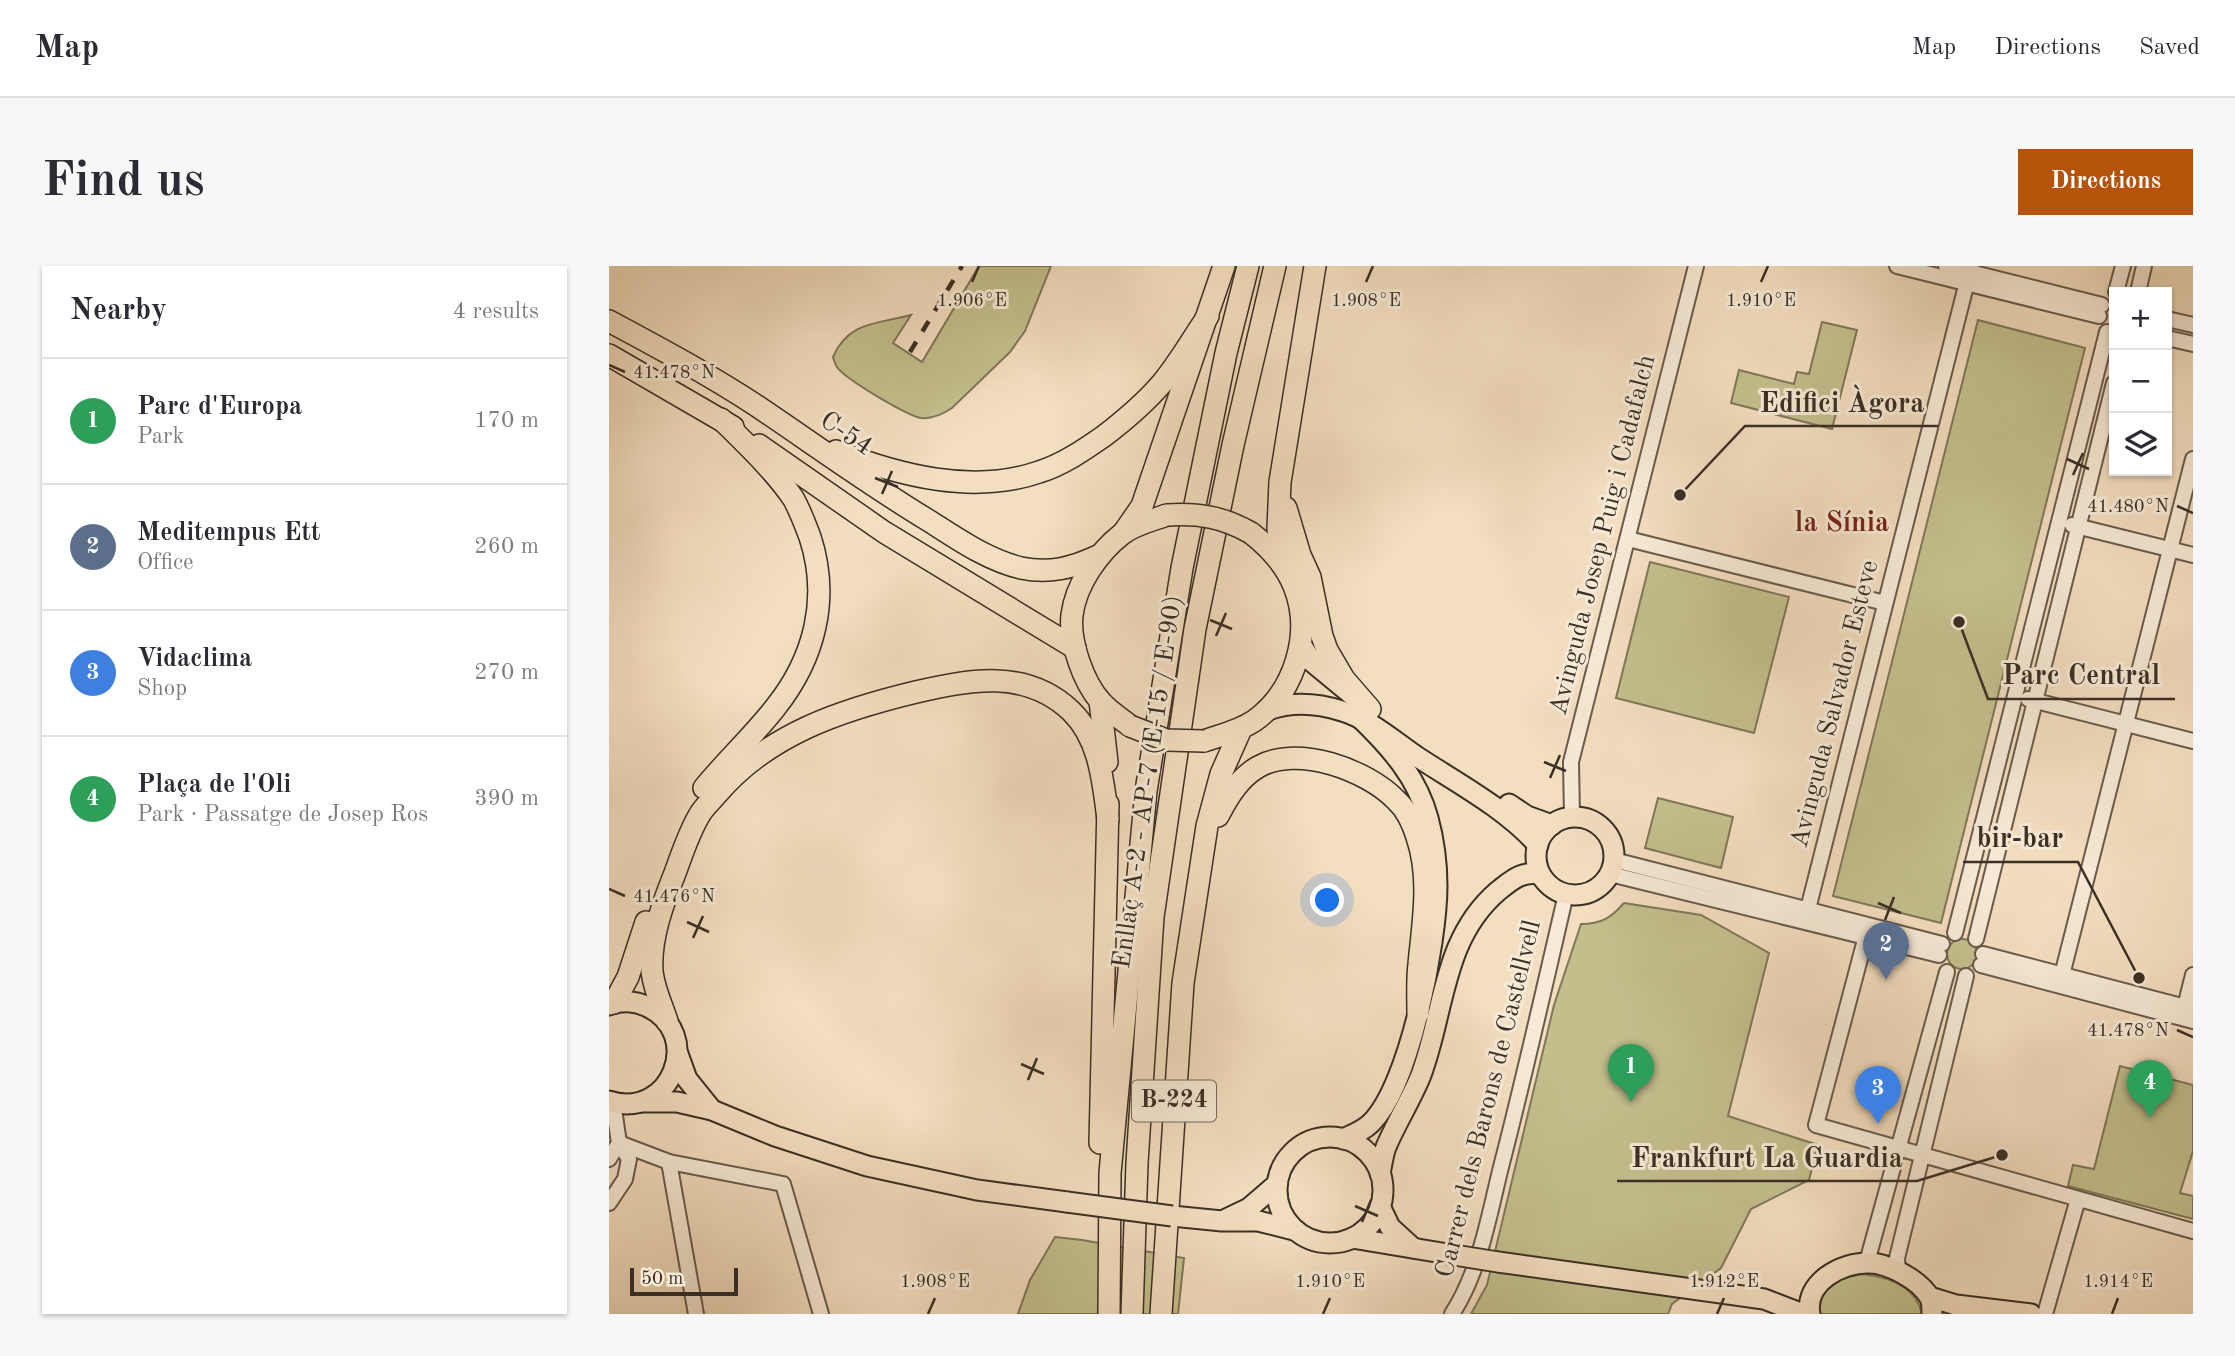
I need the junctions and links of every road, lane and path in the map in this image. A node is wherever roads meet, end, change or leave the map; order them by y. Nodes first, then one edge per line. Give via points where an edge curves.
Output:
1 (1224, 266) edge
2 (1275, 266) edge
3 (1315, 266) edge
4 (1696, 266) edge
5 (1898, 266) edge
6 (1946, 266) edge
7 (2123, 266) edge
8 (2144, 266) edge
9 (1247, 269) edge
10 (1969, 274) edge
11 (2139, 287) edge
12 (2108, 302) edge
13 (1207, 316) junction
14 (2172, 320) edge
15 (609, 321) edge
16 (2193, 326) edge
17 (2109, 334) edge
18 (2109, 339) edge
19 (2172, 339) edge
20 (2193, 344) edge
21 (609, 355) edge
22 (2109, 404) edge
23 (721, 419) junction
24 (802, 438) junction
25 (2193, 459) edge
26 (1280, 482) junction
27 (2058, 521) junction
28 (2079, 527) junction
29 (1124, 532) junction
30 (1628, 538) junction
31 (2169, 549) junction
32 (2193, 555) edge
33 (1098, 556) junction
34 (1281, 561) junction
35 (1885, 603) junction
36 (1301, 644) junction
37 (1075, 648) junction
38 (2016, 695) junction
39 (1100, 701) junction
40 (2036, 701) junction
41 (1268, 710) junction
42 (1365, 714) junction
43 (2127, 725) junction
44 (1241, 729) junction
45 (2193, 741) edge
46 (1572, 817) junction
47 (1108, 819) junction
48 (1552, 825) junction
49 (1538, 845) junction
50 (1612, 867) junction
51 (1540, 874) junction
52 (1197, 889) junction
53 (1566, 894) junction
54 (1808, 909) junction
55 (1955, 933) junction
56 (1866, 936) junction
57 (1976, 939) junction
58 (1940, 950) junction
59 (1982, 960) junction
60 (1947, 972) junction
61 (2062, 975) junction
62 (2193, 975) edge
63 (1966, 976) junction
64 (612, 1004) edge
65 (2189, 1008) edge
66 (1417, 1013) junction
67 (667, 1021) junction
68 (2193, 1021) edge
69 (678, 1053) junction
70 (611, 1102) edge
71 (643, 1102) junction
72 (712, 1110) junction
73 (1343, 1139) junction
74 (619, 1143) junction
75 (1899, 1149) junction
76 (1921, 1156) junction
77 (609, 1159) edge
78 (669, 1162) junction
79 (1380, 1173) junction
80 (1277, 1184) junction
81 (2078, 1199) junction
82 (609, 1203) edge
83 (1380, 1206) junction
84 (1222, 1222) junction
85 (1294, 1230) junction
86 (2193, 1231) edge
87 (1352, 1238) junction
88 (1416, 1250) junction
89 (1867, 1262) junction
90 (1898, 1271) junction
91 (1813, 1290) junction
92 (1764, 1299) junction
93 (1931, 1306) edge
94 (696, 1314) edge
95 (821, 1314) edge
96 (1095, 1314) edge
97 (1109, 1314) edge
98 (1132, 1314) edge
99 (1161, 1314) edge
100 (1452, 1314) edge
101 (1803, 1314) edge
102 (1810, 1314) edge
103 (2031, 1314) edge
104 (2046, 1314) edge

1 - 13 highway
2 - 98 highway, Enllaç A-2 - AP-7 (E-15 / E-90) via 1195,629 1153,917
3 - 26 highway
4 - 30 street, Avinguda Josep Puig i Cadafalch
5 - 10 street
6 - 10 street
7 - 12 street
8 - 11 street
9 - 97 highway, Enllaç A-2 - AP-7 (E-15 / E-90) via 1182,568 1146,791 1110,1173
10 - 12 street
10 - 35 street, Avinguda Salvador Esteve
12 - 17 street via 2101,326
13 - 24 highway via 1161,383 1138,407 1090,445 1040,472 983,481 912,475
13 - 29 highway via 1142,506
14 - 16 street
15 - 24 highway, C-54 / C-54 via 756,405
18 - 27 street
19 - 20 street
21 - 23 highway
22 - 28 street
23 - 37 highway via 884,532
23 - 64 highway via 794,500 813,546 820,605 815,630 790,685 703,789 678,831 628,977
24 - 33 highway, C-54 / C-54 via 1000,562 1042,571 1076,566
25 - 31 street
26 - 34 highway
26 - 42 highway via 1292,532 1310,576 1327,650
27 - 28 street
27 - 38 street
28 - 31 street
28 - 40 street
29 - 33 highway, C-54 / C-54
29 - 34 highway, C-54 / C-54, bridge via 1167,515 1207,515 1251,533
30 - 35 street
30 - 46 street, Avinguda Josep Puig i Cadafalch via 1571,762
31 - 32 street
31 - 43 street
33 - 37 highway, C-54 / C-54 via 1081,586 1072,616
34 - 36 highway, C-54 / C-54 via 1295,587
35 - 54 street, Avinguda Salvador Esteve
36 - 41 highway, C-54 / C-54 via 1290,680
36 - 42 main road
37 - 39 highway, C-54 / C-54 via 1084,677
38 - 40 street
38 - 55 street
39 - 44 highway, C-54 / C-54, bridge via 1130,726 1166,740 1204,741
39 - 47 highway
40 - 43 street
40 - 57 street
41 - 42 main road via 1304,703
41 - 44 highway, C-54 / C-54
42 - 48 main road via 1527,816
42 - 49 main road via 1511,820
42 - 66 main road via 1418,788 1435,849 1435,932
43 - 45 street
43 - 61 street
44 - 52 highway via 1221,774
46 - 48 main road
46 - 50 main road via 1595,822 1603,829 1613,848
47 - 67 highway via 1097,754 1086,731 1072,712 1028,685 958,682 828,716 760,753 728,780 700,814 671,883 653,945 652,972
47 - 96 highway
48 - 49 main road
49 - 51 main road
50 - 53 main road via 1593,891
50 - 54 street
50 - 56 street
51 - 53 main road via 1551,887
51 - 79 main road via 1520,874 1508,882 1486,901 1462,934 1425,1064 1386,1148
52 - 66 highway via 1218,815 1231,792 1260,765 1301,759 1368,777 1397,800 1419,840 1426,886
52 - 99 highway, B-224 via 1183,982
53 - 100 street, Carrer dels Barons de Castellvell via 1482,1243 1466,1293
54 - 58 street
55 - 57 street
55 - 58 street
56 - 58 street
56 - 75 street via 1816,1125
57 - 59 street via 1982,947
58 - 60 street
59 - 61 street
59 - 63 street
59 - 68 street
60 - 63 street
60 - 75 street
61 - 65 street
62 - 65 street
63 - 76 street
64 - 67 main road via 643,1004
66 - 73 main road via 1386,1102 1361,1132
67 - 69 main road
69 - 71 main road via 667,1084
69 - 72 main road via 687,1079
70 - 71 main road
70 - 74 street
71 - 72 main road via 677,1102
72 - 84 main road, bridge via 867,1166 977,1190
73 - 79 main road via 1366,1152
73 - 80 main road via 1308,1141 1282,1166
74 - 77 street
74 - 78 street
74 - 82 street via 629,1159 625,1179
75 - 76 street
75 - 89 street
76 - 81 street
76 - 90 street via 1897,1258
78 - 94 street
78 - 95 street via 783,1184
79 - 83 main road
80 - 84 main road via 1249,1208
80 - 85 main road via 1277,1200
81 - 86 street
81 - 104 street
83 - 87 main road via 1367,1228
83 - 88 main road via 1390,1227
84 - 85 main road via 1258,1221
85 - 87 main road via 1325,1243
87 - 88 main road
88 - 92 main road, bridge
89 - 90 main road
89 - 91 main road via 1833,1272
90 - 93 main road
91 - 92 main road
91 - 102 main road
92 - 101 main road
93 - 103 main road

